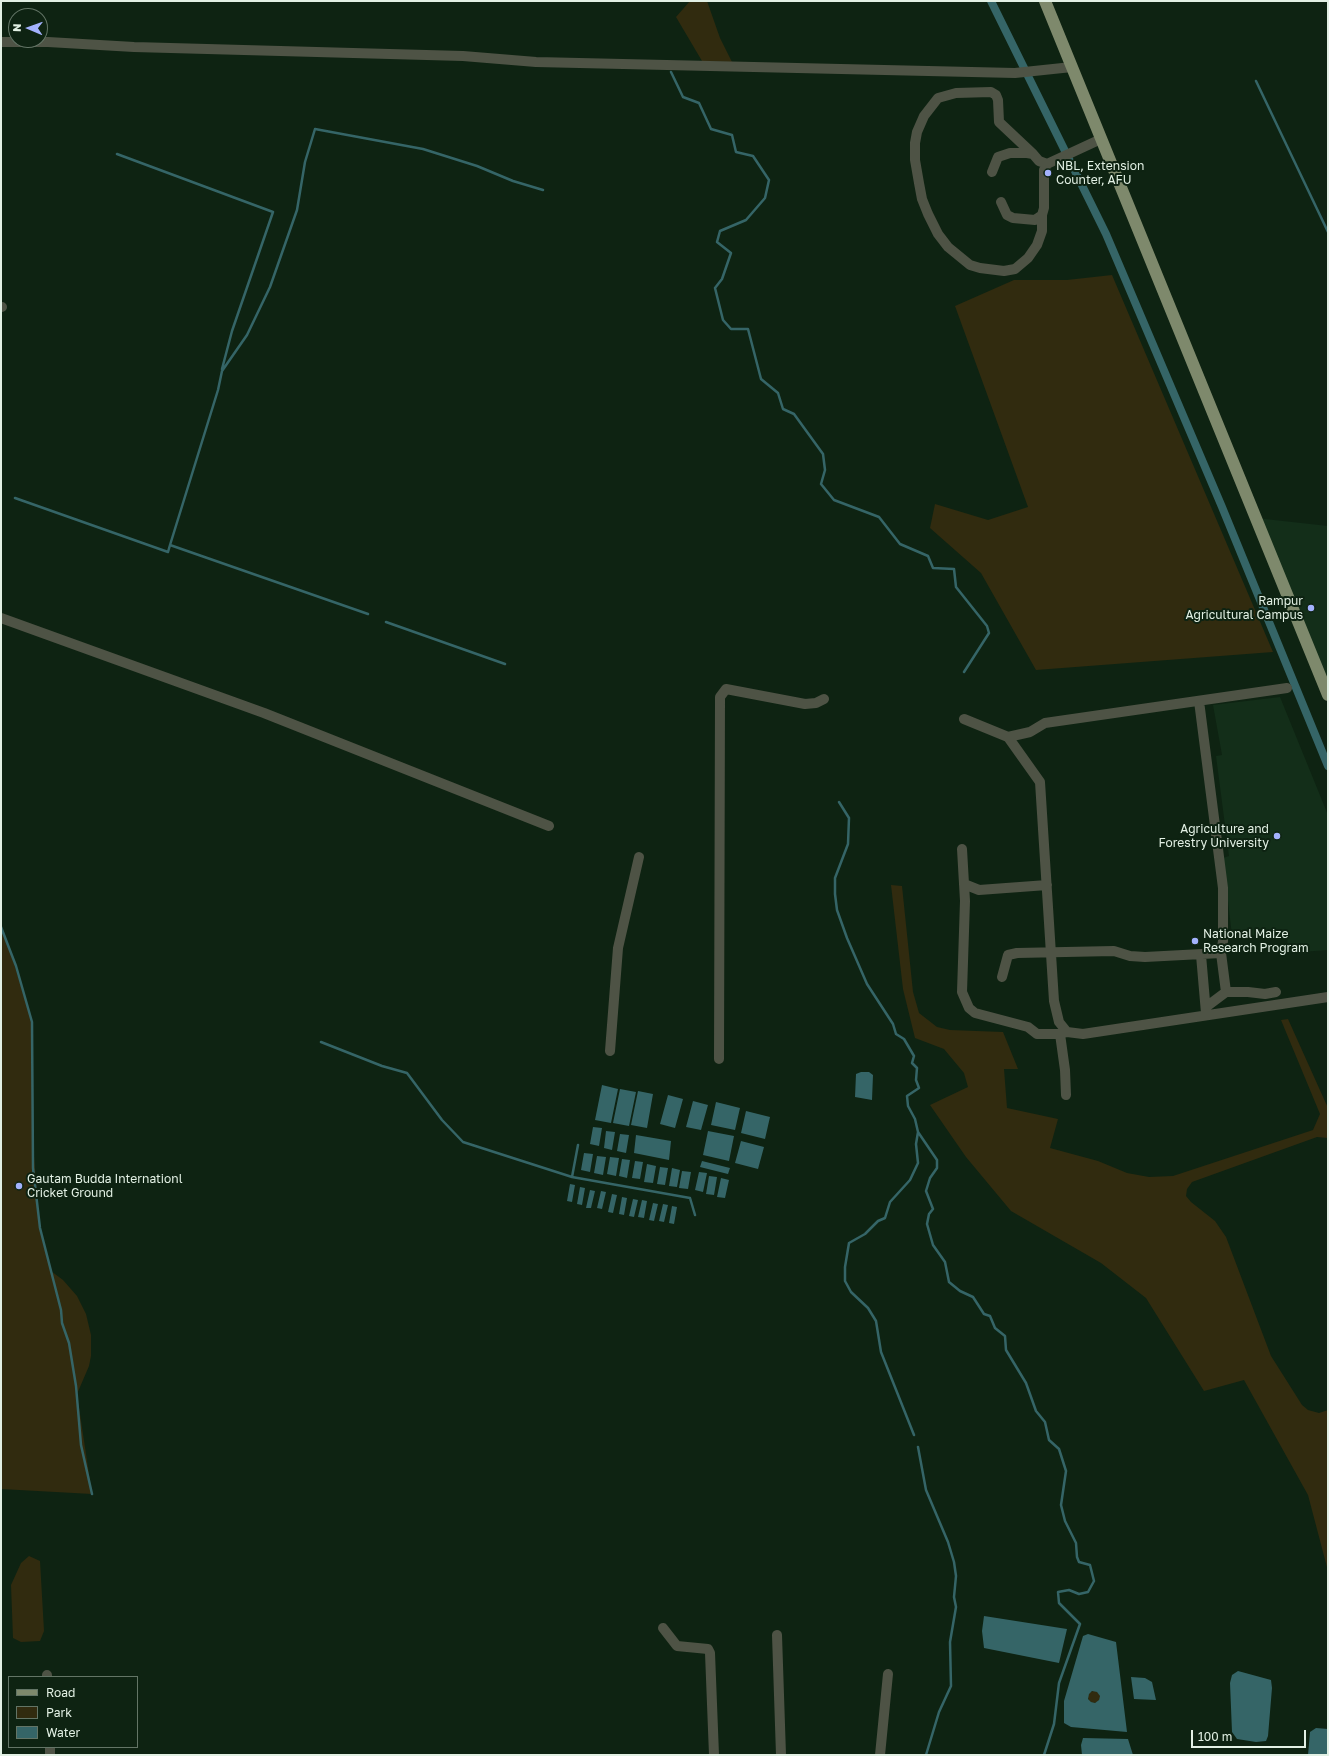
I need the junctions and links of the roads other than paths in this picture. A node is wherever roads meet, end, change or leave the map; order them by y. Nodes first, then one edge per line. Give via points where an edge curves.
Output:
1 (1045, 1) edge
2 (1, 42) edge
3 (1072, 67) junction
4 (1101, 139) junction
5 (1033, 154) junction
6 (1047, 164) junction
7 (992, 172) dead end
8 (1001, 202) dead end
9 (1042, 214) junction
10 (1, 618) edge
11 (1287, 688) dead end
12 (1328, 695) edge
13 (824, 699) dead end
14 (1199, 701) junction
15 (964, 719) dead end
16 (1008, 737) junction
17 (549, 826) dead end
18 (962, 849) dead end
19 (639, 857) dead end
20 (964, 884) junction
21 (1047, 885) junction
22 (1051, 952) junction
23 (1221, 953) junction
24 (1201, 955) junction
25 (1002, 977) dead end
26 (1226, 992) junction
27 (1276, 992) dead end
28 (1328, 997) edge
29 (1206, 1011) junction
30 (1063, 1033) junction
31 (610, 1051) dead end
32 (719, 1059) dead end
33 (1066, 1095) dead end
34 (663, 1628) dead end
35 (777, 1635) dead end
36 (888, 1674) dead end
37 (714, 1755) edge
38 (781, 1755) edge
39 (880, 1755) edge

1 - 3 main road
2 - 3 street via 463,56 536,62 1015,73
3 - 4 main road
4 - 6 street
4 - 12 main road
5 - 6 street via 1039,161
5 - 7 street via 1004,154 998,157
5 - 9 street via 999,122 998,100 991,92 956,93 938,98 924,116 915,143 919,183 928,214 948,247 970,265 1004,272 1015,269 1028,258 1037,245 1042,231
6 - 9 street via 1044,170
8 - 9 street via 1007,215 1013,218 1032,221
10 - 17 street via 264,712
11 - 14 street
13 - 32 street via 805,704 726,689 720,697
14 - 16 street via 1046,723 1030,732
14 - 23 street via 1223,888
15 - 16 street
16 - 21 street via 1040,782
18 - 20 street
19 - 31 street via 618,948
20 - 21 street via 979,890
20 - 30 street via 962,992 970,1008 975,1013 1028,1027 1037,1034
21 - 22 street
22 - 24 street via 1114,951 1145,957
22 - 25 street via 1008,955
22 - 30 street via 1056,1014
23 - 24 street
23 - 26 street
24 - 29 street
26 - 27 street
26 - 29 street
28 - 29 street
29 - 30 street via 1083,1034
30 - 33 street
34 - 37 street via 677,1646 708,1649 710,1653
35 - 38 street
36 - 39 street

